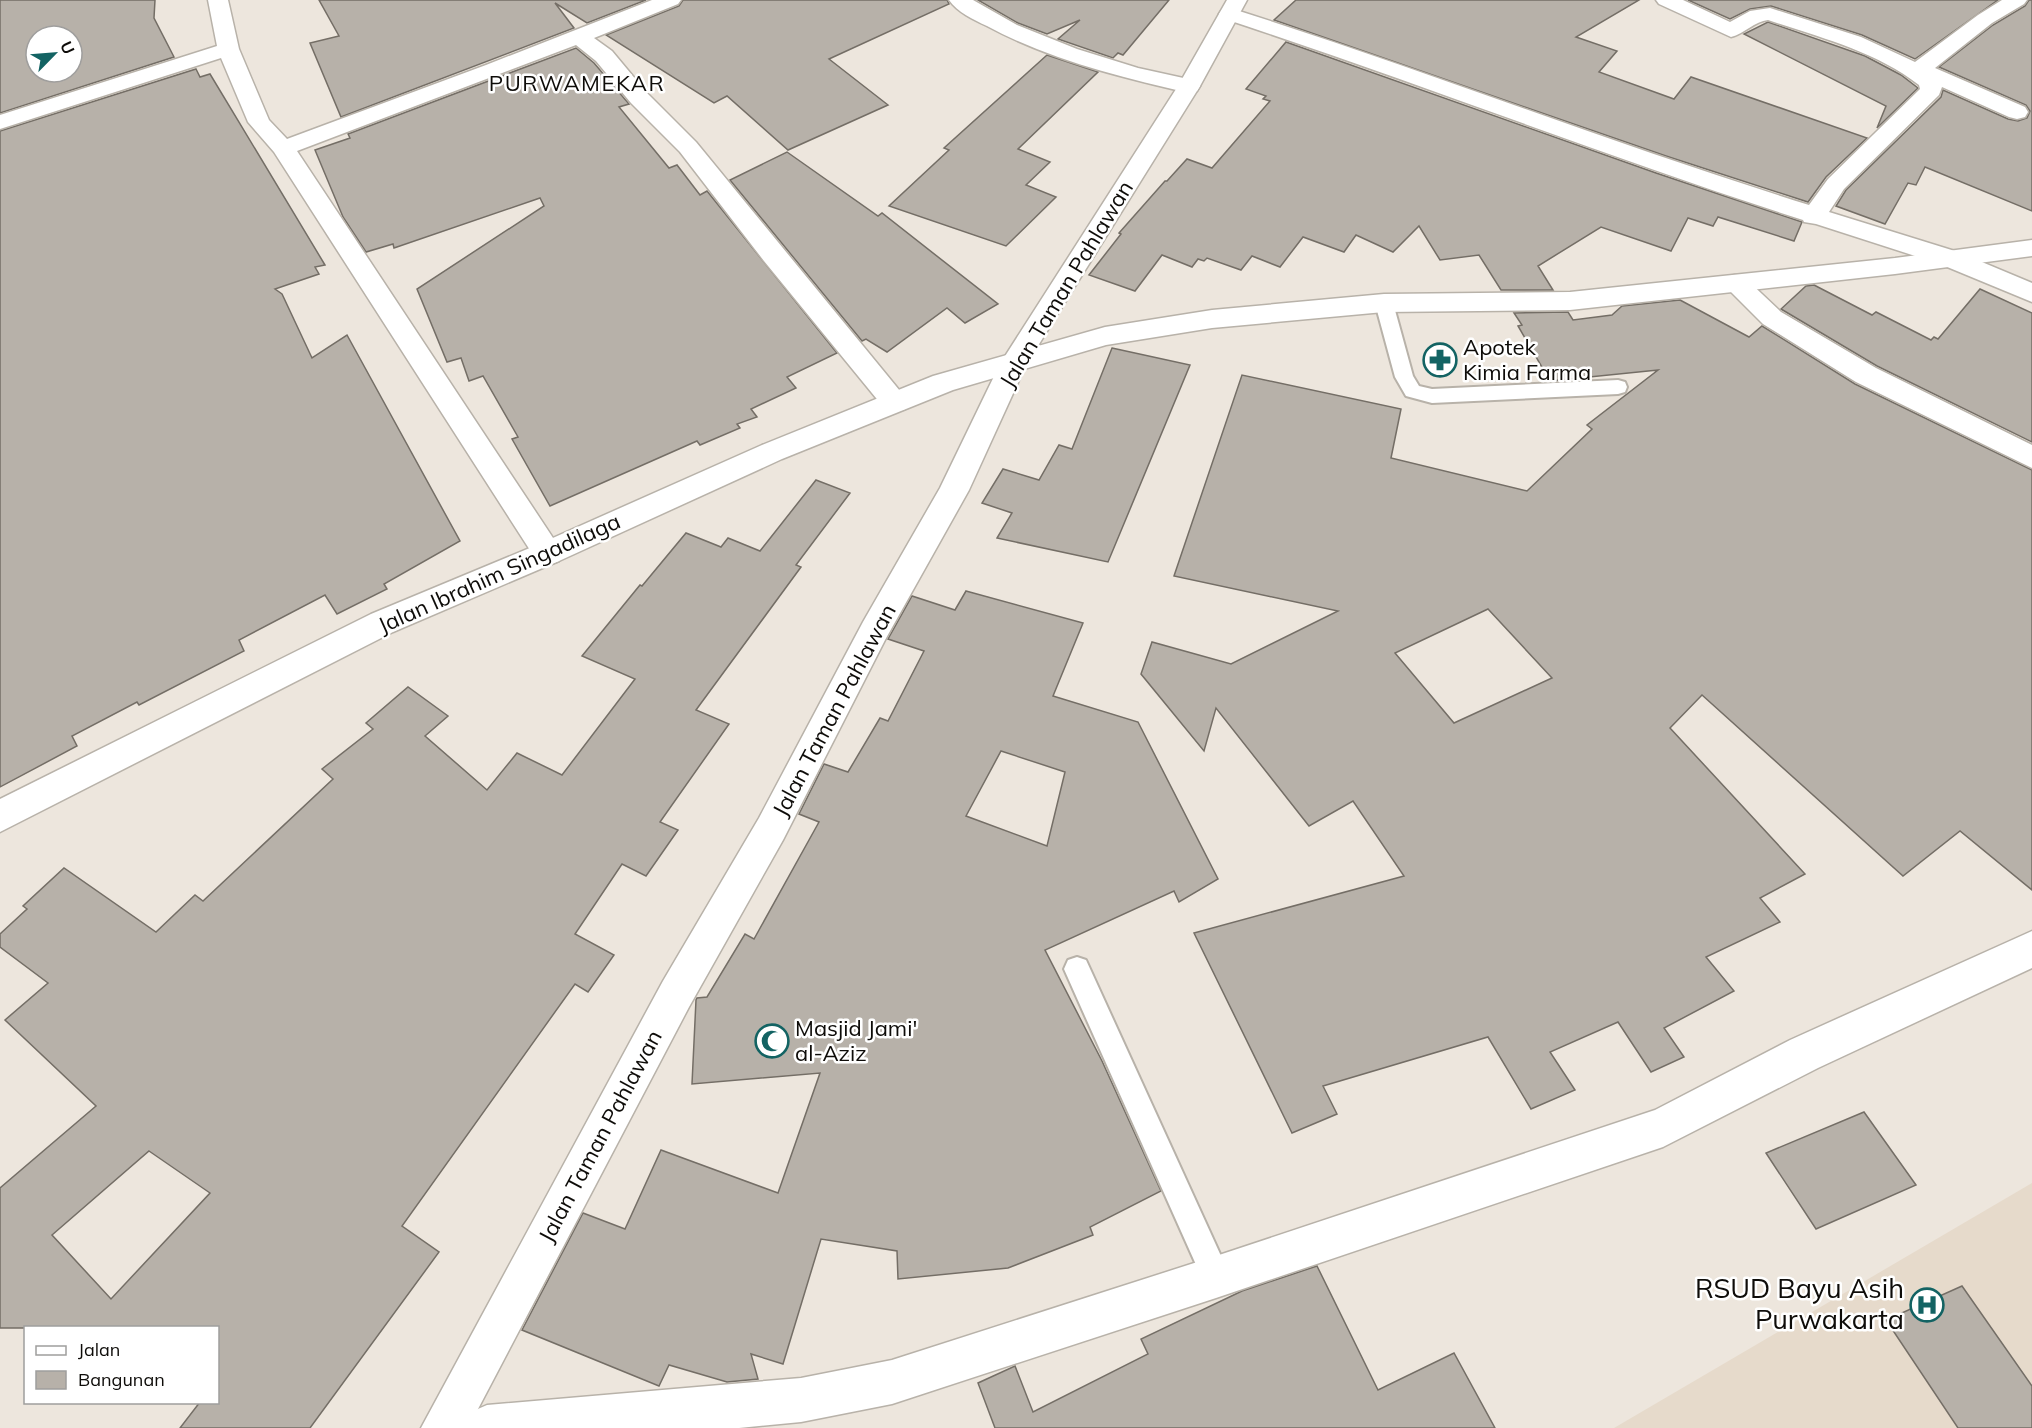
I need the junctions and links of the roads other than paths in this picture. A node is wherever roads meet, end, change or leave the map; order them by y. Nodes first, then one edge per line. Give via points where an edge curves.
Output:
1 (218, 0) edge
2 (671, 0) edge
3 (959, 0) edge
4 (1666, 0) edge
5 (2018, 0) edge
6 (1233, 7) edge
7 (579, 37) junction
8 (228, 48) junction
9 (1919, 71) junction
10 (1189, 86) junction
11 (2017, 112) dead end
12 (0, 122) edge
13 (284, 148) junction
14 (1813, 217) junction
15 (2032, 248) edge
16 (1949, 258) junction
17 (1735, 283) junction
18 (2032, 293) edge
19 (1384, 303) junction
20 (1013, 364) junction
21 (1618, 387) dead end
22 (895, 402) junction
23 (2032, 457) edge
24 (548, 552) junction
25 (0, 816) edge
26 (2028, 957) edge
27 (1077, 969) dead end
28 (1216, 1277) junction
29 (444, 1428) edge
30 (487, 1428) edge

1 - 8 main road
2 - 7 main road
3 - 10 main road via 1039,43
4 - 9 main road via 1731,31 1757,15 1770,14
5 - 9 main road via 1985,19
6 - 10 main road, Jalan Taman Pahlawan
6 - 14 main road via 1495,106
7 - 13 main road
7 - 22 main road via 604,56 688,147
8 - 12 main road
8 - 13 main road via 258,122
9 - 11 main road
9 - 14 main road via 1931,90 1836,184
10 - 20 main road, Jalan Taman Pahlawan
13 - 24 main road
14 - 16 main road
15 - 16 main road, Jalan Ibrahim Singadilaga
16 - 17 main road, Jalan Ibrahim Singadilaga
16 - 18 main road
17 - 19 main road, Jalan Ibrahim Singadilaga via 1570,301
17 - 23 main road via 1772,318 1866,375
19 - 20 main road, Jalan Ibrahim Singadilaga via 1212,319 1105,336
19 - 21 lane via 1404,376 1413,391 1432,396
20 - 22 main road, Jalan Ibrahim Singadilaga via 943,383
20 - 29 main road, Jalan Taman Pahlawan via 954,490 874,631 771,830 676,994
22 - 24 main road, Jalan Ibrahim Singadilaga
24 - 25 main road, Jalan Ibrahim Singadilaga via 382,623
26 - 28 main road via 1804,1054 1663,1127
27 - 28 lane
28 - 30 main road via 880,1384 801,1400

